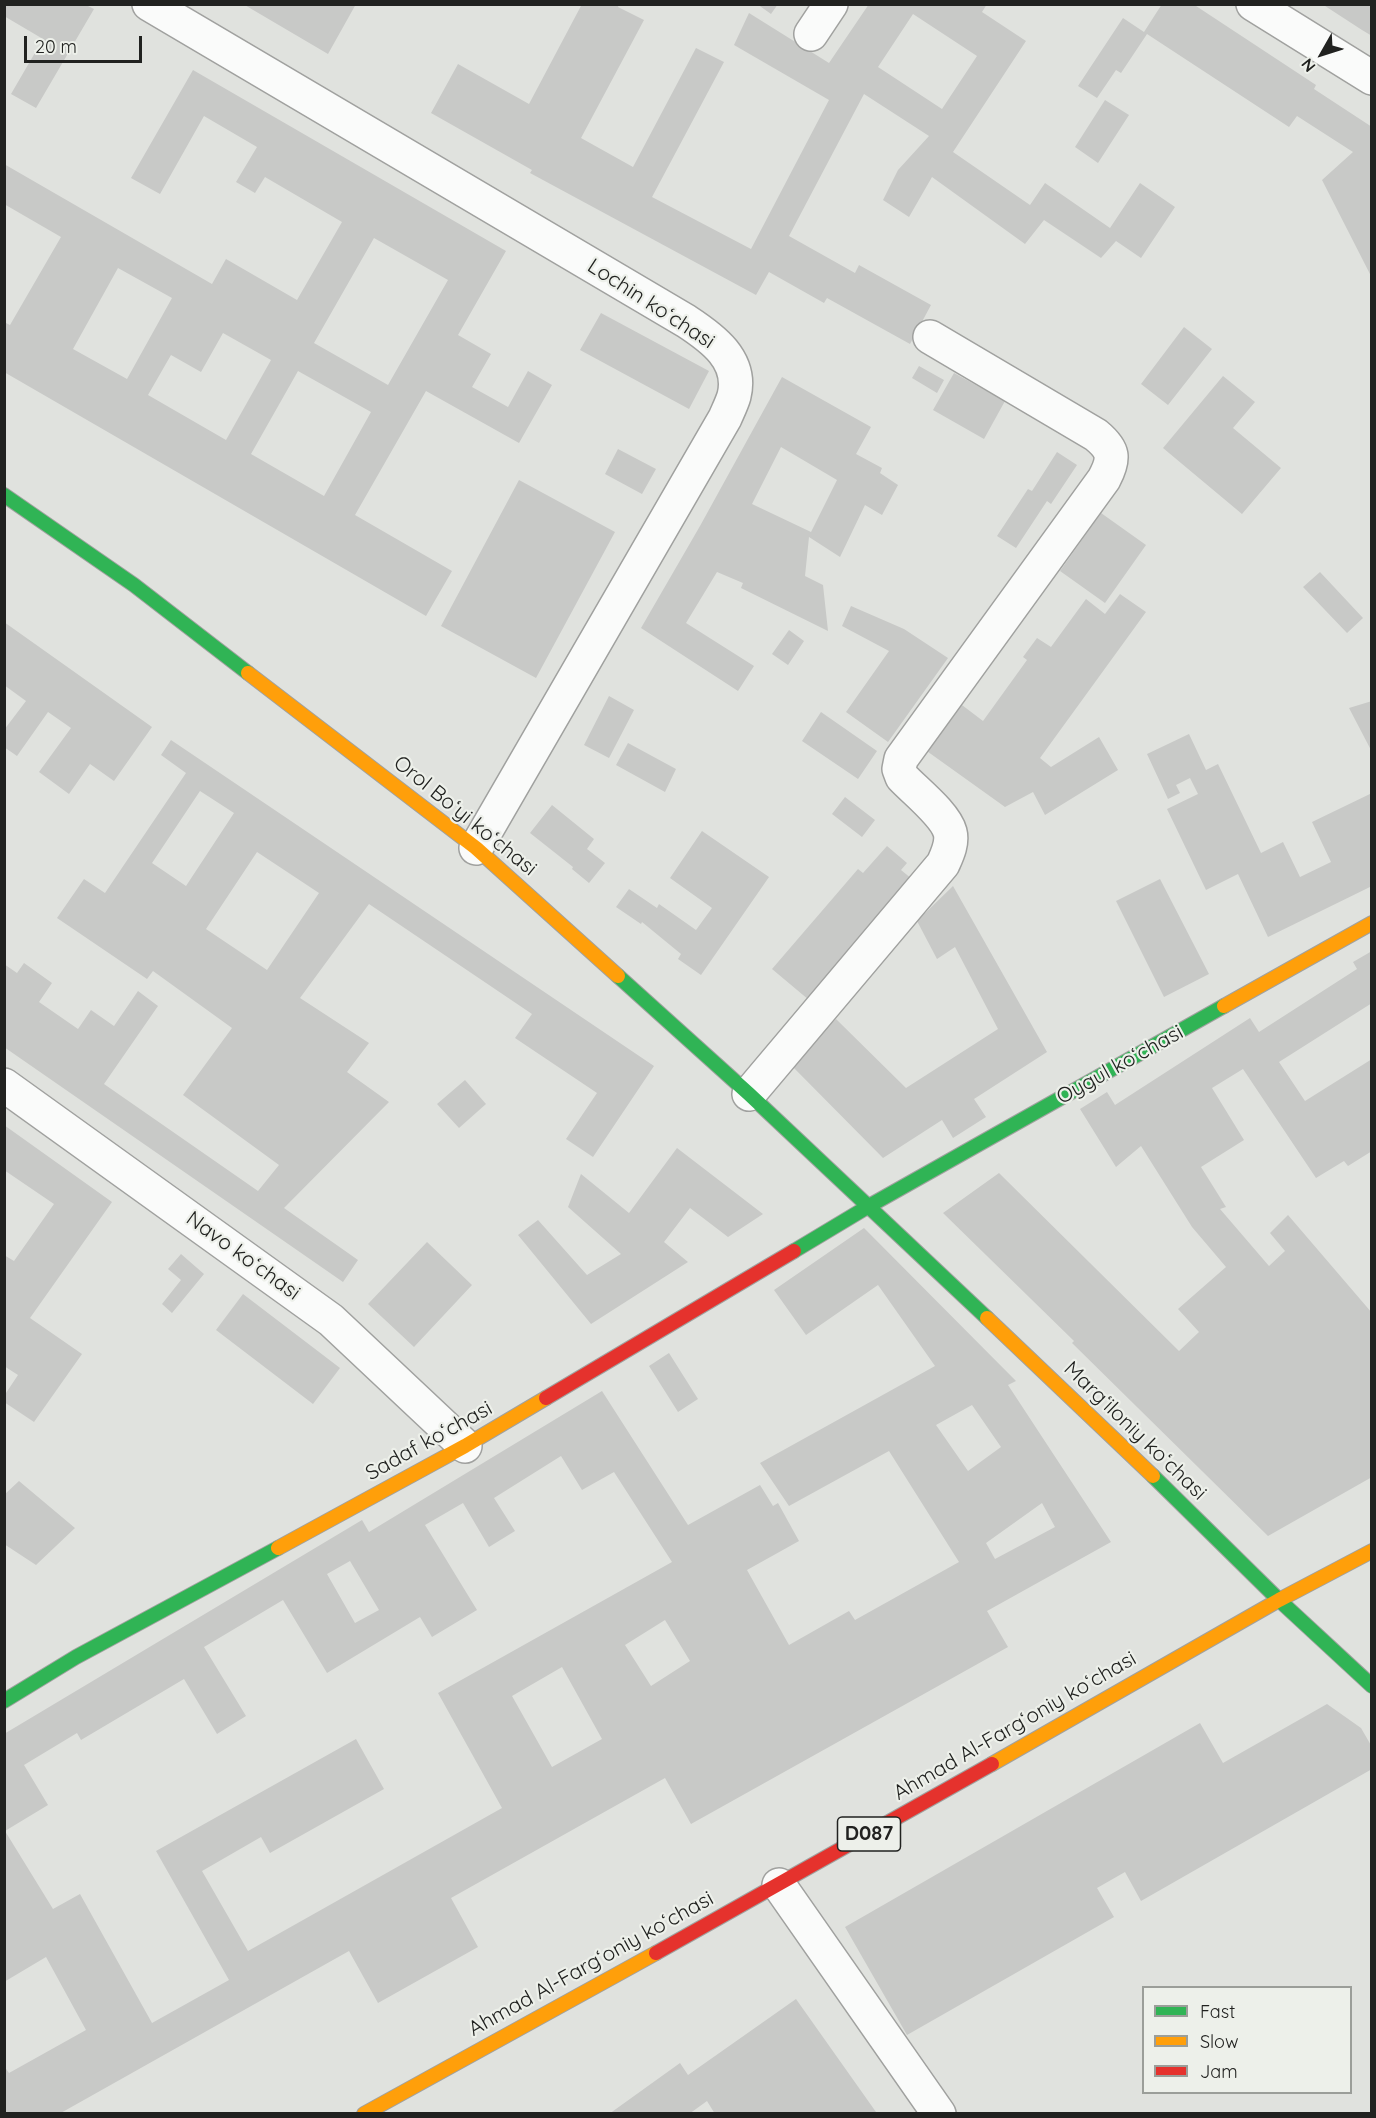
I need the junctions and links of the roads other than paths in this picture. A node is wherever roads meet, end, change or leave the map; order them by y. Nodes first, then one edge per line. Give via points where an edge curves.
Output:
1 (149, 4) edge
2 (831, 4) edge
3 (1253, 4) edge
4 (811, 34) dead end
5 (1371, 78) edge
6 (930, 337) dead end
7 (4, 495) edge
8 (476, 848) junction
9 (1371, 923) edge
10 (4, 1085) edge
11 (749, 1094) junction
12 (869, 1206) junction
13 (465, 1446) junction
14 (1371, 1551) edge
15 (1279, 1600) junction
16 (1371, 1686) edge
17 (4, 1701) edge
18 (779, 1885) junction
19 (364, 2114) edge
20 (939, 2114) edge

1 - 8 street, Lochin koʻchasi via 686,321 723,351 735,370 735,394 725,418
2 - 4 street
3 - 5 street
6 - 11 street via 1096,435 1110,450 1112,460 1104,479 901,759 902,777 946,822 951,833 943,864
7 - 8 street, Orol Boʻyi koʻchasi via 134,585
8 - 11 street, Orol Boʻyi koʻchasi
9 - 12 street, Oygul koʻchasi
10 - 13 street, Navo koʻchasi via 331,1320
11 - 12 street, Orol Boʻyi koʻchasi
12 - 13 street, Sadaf koʻchasi
12 - 15 street, Margʻiloniy koʻchasi
13 - 17 street, Sadaf koʻchasi via 75,1657
14 - 15 street, Ahmad Al-Fargʻoniy koʻchasi / D087
15 - 16 street, Margʻiloniy koʻchasi
15 - 18 street, Ahmad Al-Fargʻoniy koʻchasi / D087
18 - 19 street, Ahmad Al-Fargʻoniy koʻchasi / D087
18 - 20 street

